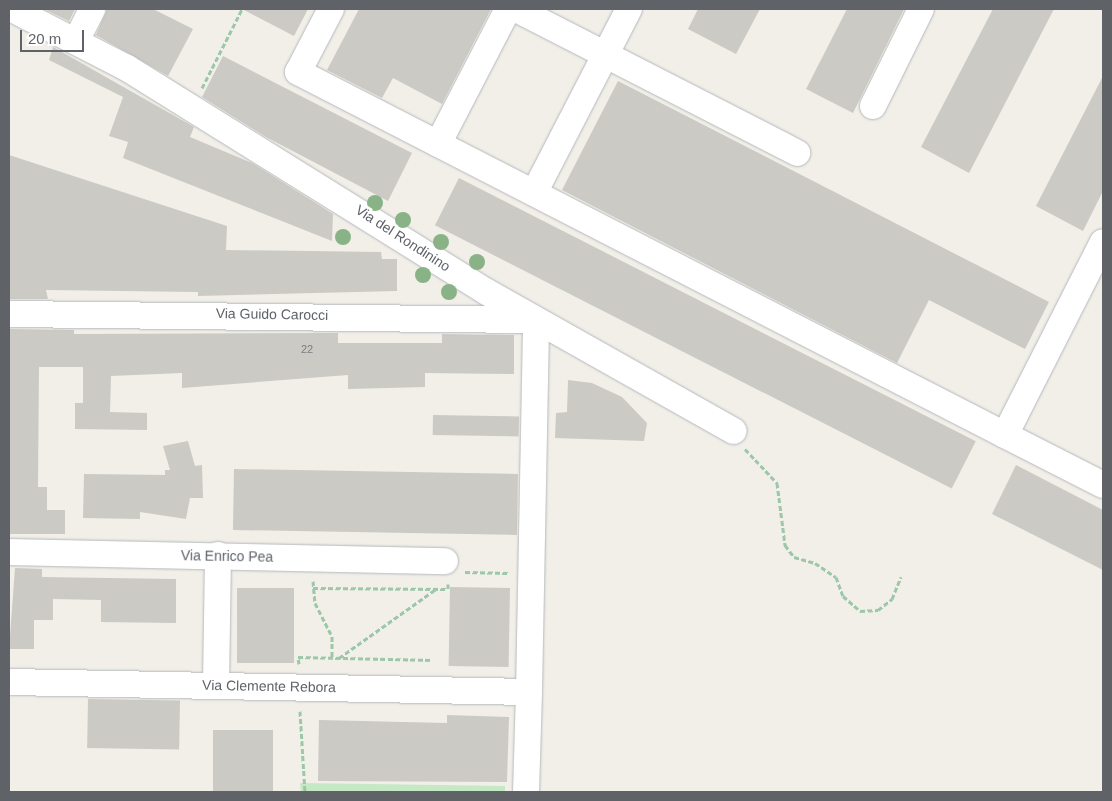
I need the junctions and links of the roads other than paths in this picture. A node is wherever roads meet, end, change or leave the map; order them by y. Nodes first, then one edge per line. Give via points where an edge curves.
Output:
1 (12, 9) edge
2 (92, 9) edge
3 (331, 9) edge
4 (508, 9) edge
5 (516, 9) edge
6 (629, 9) edge
7 (921, 9) edge
8 (76, 41) junction
9 (605, 55) junction
10 (872, 106) dead end
11 (438, 144) junction
12 (797, 153) dead end
13 (534, 193) junction
14 (1103, 242) edge
15 (9, 314) edge
16 (536, 321) junction
17 (734, 430) road end
18 (1005, 435) junction
19 (1103, 485) edge
20 (9, 552) edge
21 (218, 555) junction
22 (452, 566) road end
23 (9, 682) edge
24 (216, 684) junction
25 (529, 692) junction
26 (526, 792) edge

1 - 8 street, Via del Rondinino
2 - 8 street
3 - 11 street via 298,72
4 - 11 street
5 - 9 street
6 - 9 street
7 - 10 street
8 - 16 street, Via del Rondinino via 191,108
9 - 12 street
9 - 13 street
11 - 13 street
13 - 18 street
14 - 18 street
15 - 16 street, Via Guido Carocci via 373,315
16 - 17 street, Via del Rondinino
16 - 25 street
18 - 19 street
20 - 21 street, Via Enrico Pea
21 - 22 street, Via Enrico Pea
21 - 24 street
23 - 24 street, Via Clemente Rebora
24 - 25 street, Via Clemente Rebora
25 - 26 street

